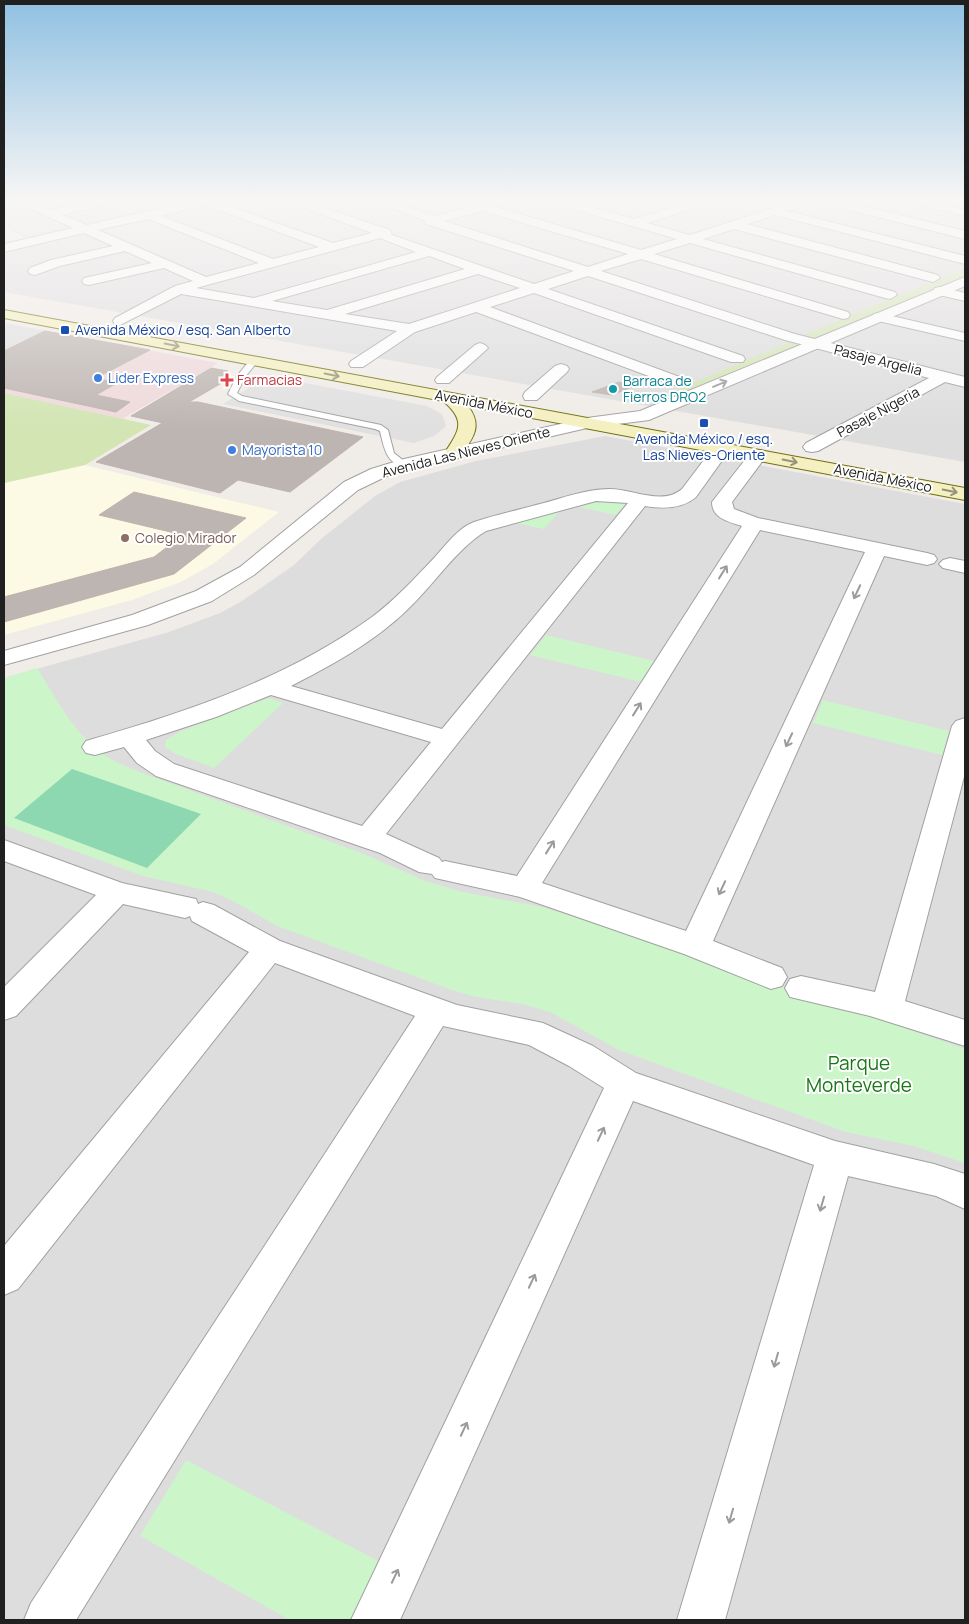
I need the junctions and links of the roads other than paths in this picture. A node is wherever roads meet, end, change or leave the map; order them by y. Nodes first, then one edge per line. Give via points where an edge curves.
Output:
1 (111, 277) edge
2 (195, 277) edge
3 (221, 277) edge
4 (342, 277) edge
5 (453, 277) edge
6 (502, 277) edge
7 (570, 277) edge
8 (606, 277) edge
9 (714, 277) edge
10 (823, 277) edge
11 (909, 277) edge
12 (948, 277) edge
13 (205, 281) junction
14 (965, 281) edge
15 (89, 282) dead end
16 (937, 285) junction
17 (535, 288) junction
18 (180, 289) junction
19 (890, 296) junction
20 (965, 297) edge
21 (4, 300) edge
22 (253, 302) junction
23 (476, 307) junction
24 (4, 314) edge
25 (326, 315) junction
26 (842, 315) junction
27 (879, 317) junction
28 (120, 321) junction
29 (410, 329) junction
30 (790, 336) junction
31 (965, 337) edge
32 (772, 344) dead end
33 (815, 344) junction
34 (480, 348) dead end
35 (272, 349) dead end
36 (754, 351) dead end
37 (737, 358) junction
38 (254, 361) junction
39 (338, 361) dead end
40 (357, 364) junction
41 (376, 368) dead end
42 (561, 369) dead end
43 (712, 369) dead end
44 (696, 375) dead end
45 (424, 376) dead end
46 (944, 376) junction
47 (443, 380) junction
48 (679, 382) junction
49 (965, 382) edge
50 (460, 383) dead end
51 (655, 392) dead end
52 (514, 393) dead end
53 (531, 396) junction
54 (448, 397) junction
55 (551, 400) dead end
56 (631, 402) dead end
57 (610, 410) junction
58 (589, 415) junction
59 (643, 416) junction
60 (677, 423) dead end
61 (792, 444) dead end
62 (812, 447) junction
63 (722, 448) junction
64 (840, 452) dead end
65 (453, 454) junction
66 (758, 455) junction
67 (404, 465) junction
68 (965, 494) edge
69 (640, 500) junction
70 (754, 523) junction
71 (877, 548) junction
72 (927, 559) dead end
73 (4, 658) edge
74 (270, 687) junction
75 (965, 726) edge
76 (130, 737) junction
77 (448, 739) junction
78 (95, 747) dead end
79 (367, 839) junction
80 (4, 850) edge
81 (524, 888) junction
82 (117, 892) junction
83 (696, 946) junction
84 (269, 949) junction
85 (771, 977) dead end
86 (801, 988) dead end
87 (4, 1007) edge
88 (887, 1008) junction
89 (436, 1010) junction
90 (965, 1033) edge
91 (624, 1083) junction
92 (835, 1157) junction
93 (950, 1186) edge
94 (4, 1276) edge
95 (48, 1620) edge
96 (375, 1620) edge
97 (701, 1620) edge

1 - 15 street
2 - 13 street
3 - 13 street
4 - 22 street
5 - 25 street
6 - 17 street
7 - 17 street
8 - 30 street, Pasaje Argelia
9 - 26 street
10 - 19 street
11 - 16 street
12 - 16 street, Avenida Las Nieves Oriente
13 - 18 street
14 - 16 street, Avenida Las Nieves Oriente
16 - 19 street, Avenida Las Nieves Oriente
16 - 20 street
16 - 27 street, Avenida Las Nieves Oriente
17 - 23 street
17 - 37 street
18 - 22 street
18 - 28 street
19 - 26 street, Avenida Las Nieves Oriente
21 - 28 main road
22 - 25 street
23 - 29 street
23 - 48 street
24 -> 38 main road, Avenida México
25 - 29 street
26 - 30 street, Avenida Las Nieves Oriente
27 - 31 street
27 - 33 street, Avenida Las Nieves Oriente
28 - 35 main road
29 - 40 street
30 - 32 street, Avenida Las Nieves Oriente
30 - 33 street, Pasaje Argelia
33 - 46 street, Pasaje Argelia
59 -> 33 street, Avenida Las Nieves Oriente
34 - 47 street
36 - 37 street
37 - 43 street
38 -> 54 main road, Avenida México
38 - 67 lane via 232,394 378,426 384,430 390,454
39 - 40 main road
40 - 41 main road
42 - 53 street
44 - 48 street
45 - 47 main road, Avenida México
46 - 49 street, Pasaje Argelia
46 - 62 street, Pasaje Nigeria
47 - 50 main road, Avenida México
48 - 51 street
52 - 53 main road, Avenida México
53 - 55 main road, Avenida México
54 - 58 main road, Avenida México
54 - 65 main road via 464,410 469,423 463,441
56 - 57 street, Avenida Las Nieves Oriente
57 - 58 street, Avenida Las Nieves Oriente
57 - 59 main road
58 - 59 street, Avenida Las Nieves Oriente
58 - 63 main road, Avenida México
58 - 65 street, Avenida Las Nieves Oriente
59 - 60 main road
61 - 62 main road, Avenida México
62 - 64 main road, Avenida México
63 - 66 main road, Avenida México
63 - 69 street via 686,497 669,502
65 - 67 street, Avenida Las Nieves Oriente
66 -> 68 main road, Avenida México
66 - 70 street via 722,502 726,513
67 - 73 street, Avenida Las Nieves Oriente via 351,486 247,571 204,596 140,620
69 - 74 street via 617,495 595,496 479,527 465,536 406,600 382,620 328,657
69 - 77 street
70 - 71 street
81 -> 70 street
71 - 72 street
71 -> 83 street
74 - 76 street
74 - 77 street
75 - 88 street
76 - 78 street
76 - 79 street via 146,758 165,770
77 - 79 street
79 - 81 street via 437,868
80 - 82 street
81 - 83 street
82 - 84 street via 194,910
82 - 87 street
83 - 85 street
84 - 89 street
84 - 94 street
86 - 88 street
88 - 90 street
89 - 91 street via 536,1035 581,1056
89 - 95 street
91 - 92 street
96 -> 91 street
92 - 93 street
92 -> 97 street

